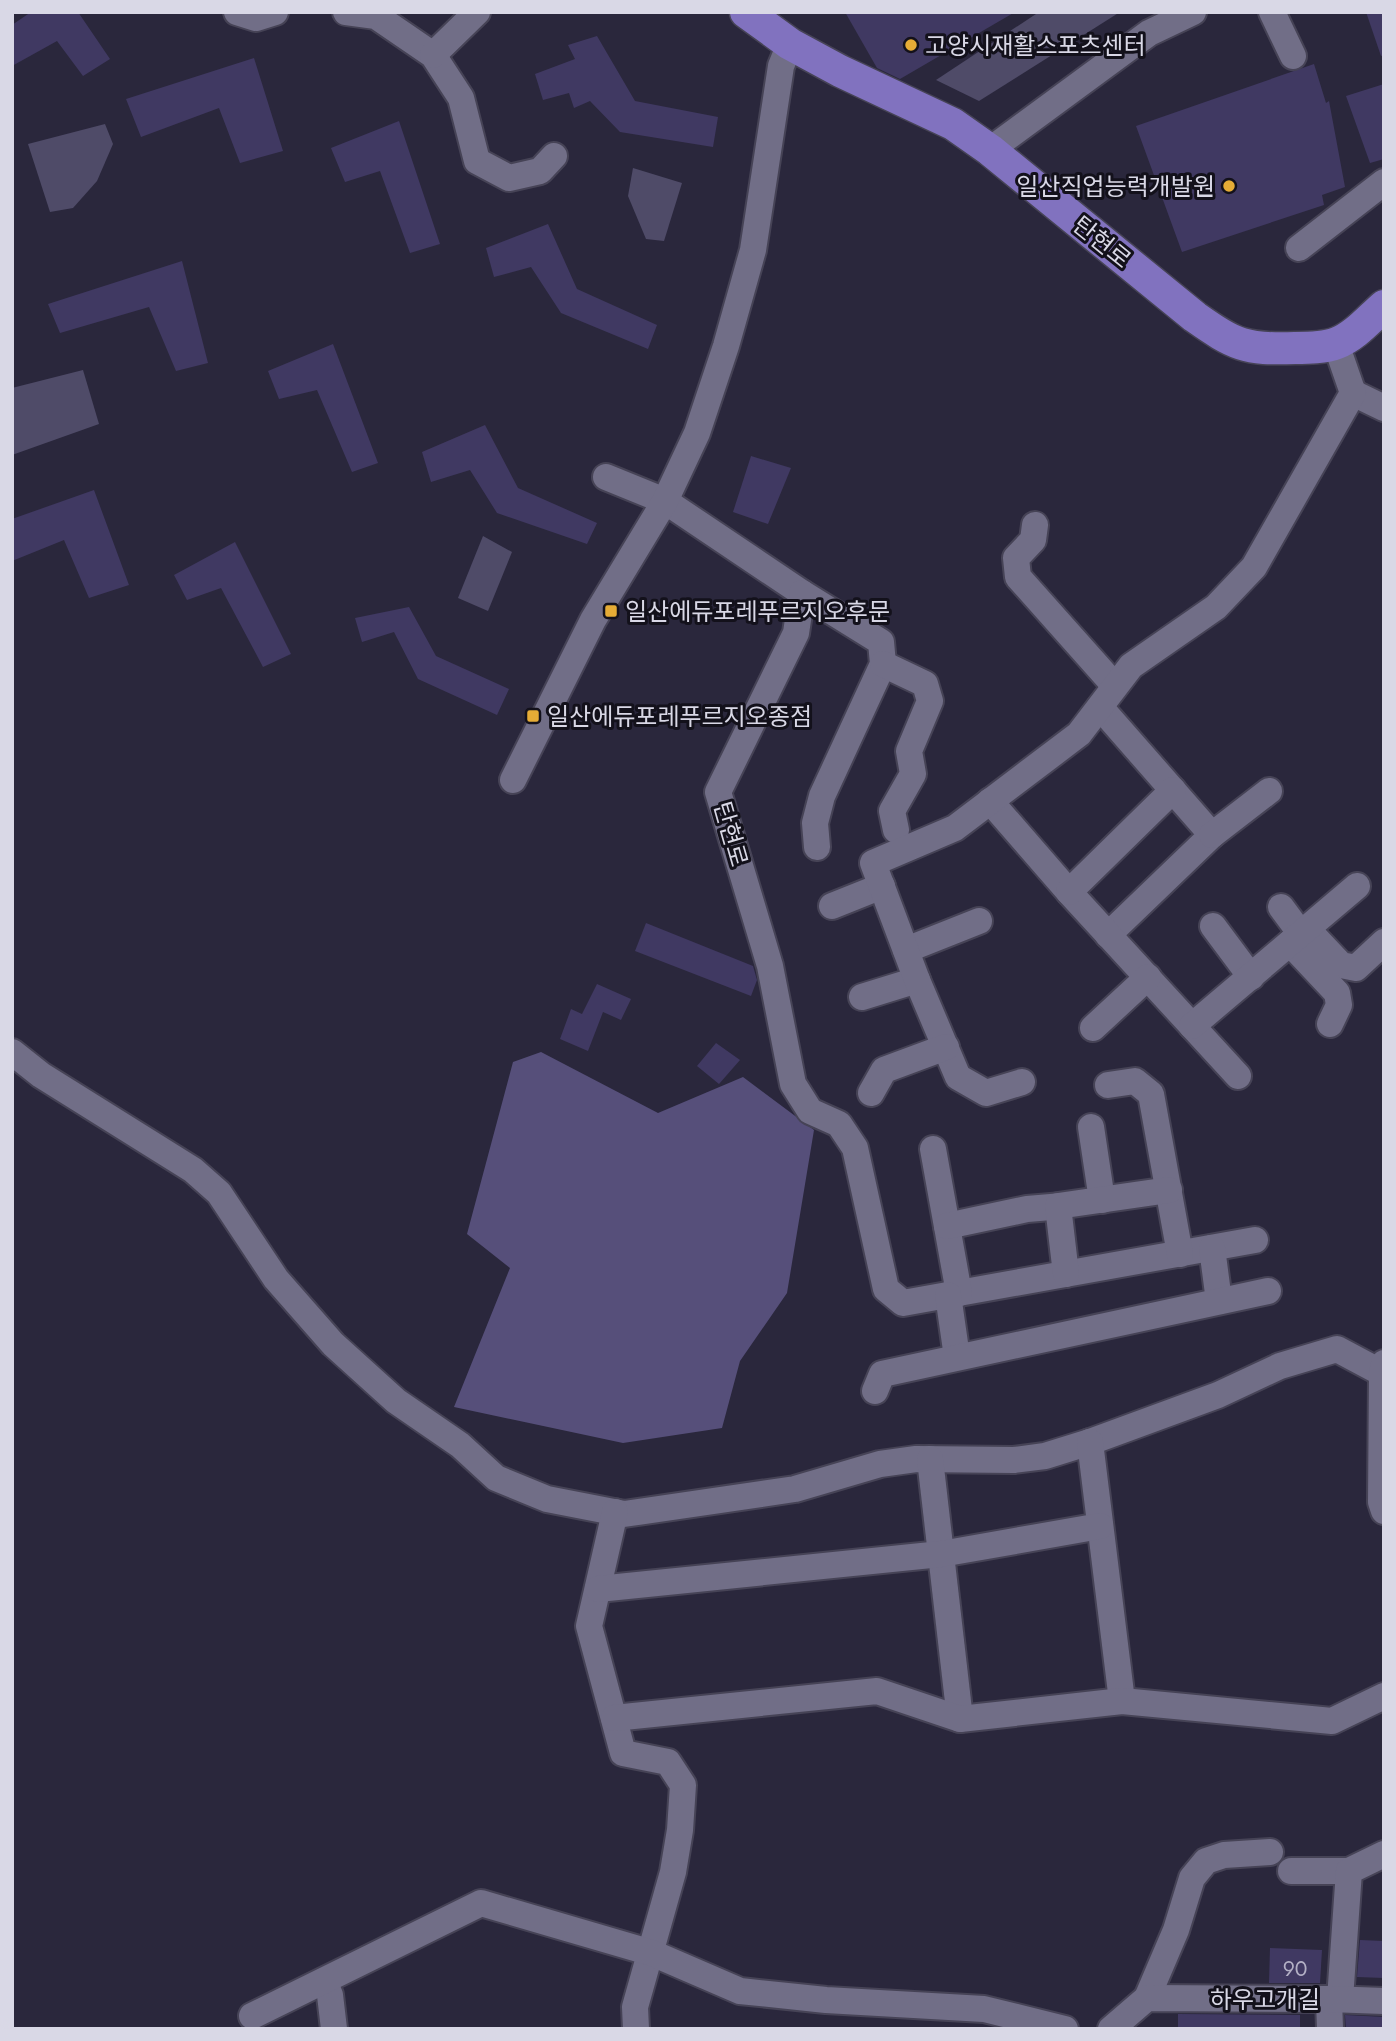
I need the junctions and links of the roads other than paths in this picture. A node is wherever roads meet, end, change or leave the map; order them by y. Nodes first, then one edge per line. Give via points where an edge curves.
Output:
1 (237, 12) edge
2 (275, 12) edge
3 (346, 12) edge
4 (477, 12) edge
5 (746, 12) edge
6 (1194, 12) edge
7 (1272, 12) edge
8 (790, 44) junction
9 (433, 55) junction
10 (1293, 56) dead end
11 (990, 149) junction
12 (554, 156) dead end
13 (1384, 182) edge
14 (1299, 248) dead end
15 (1384, 306) edge
16 (1336, 344) junction
17 (1353, 393) junction
18 (1384, 408) edge
19 (606, 477) dead end
20 (665, 501) junction
21 (1035, 525) dead end
22 (802, 593) junction
23 (883, 664) junction
24 (1107, 697) junction
25 (513, 780) dead end
26 (1173, 790) junction
27 (1269, 791) dead end
28 (990, 801) junction
29 (896, 830) dead end
30 (1212, 835) junction
31 (827, 846) dead end
32 (882, 886) junction
33 (1357, 886) dead end
34 (1069, 892) junction
35 (832, 906) dead end
36 (1281, 907) dead end
37 (979, 922) dead end
38 (1213, 926) dead end
39 (1108, 935) junction
40 (1299, 935) junction
41 (1384, 942) edge
42 (906, 950) junction
43 (1148, 977) junction
44 (1251, 977) junction
45 (917, 980) junction
46 (862, 996) dead end
47 (1330, 1024) dead end
48 (1192, 1026) junction
49 (1093, 1028) dead end
50 (946, 1047) junction
51 (12, 1052) edge
52 (1238, 1076) dead end
53 (1022, 1082) dead end
54 (1108, 1085) dead end
55 (871, 1093) dead end
56 (1091, 1127) dead end
57 (933, 1149) dead end
58 (1169, 1190) junction
59 (1102, 1200) junction
60 (1063, 1206) junction
61 (947, 1226) junction
62 (1255, 1240) dead end
63 (1212, 1248) junction
64 (1180, 1254) junction
65 (1066, 1274) junction
66 (1268, 1291) dead end
67 (954, 1294) junction
68 (1219, 1301) junction
69 (957, 1357) junction
70 (1383, 1368) edge
71 (875, 1391) dead end
72 (1090, 1442) junction
73 (930, 1459) junction
74 (1384, 1511) edge
75 (615, 1512) junction
76 (1100, 1525) junction
77 (941, 1554) junction
78 (598, 1589) junction
79 (1384, 1696) edge
80 (1122, 1701) junction
81 (614, 1718) junction
82 (960, 1719) junction
83 (1270, 1852) dead end
84 (1384, 1854) edge
85 (1291, 1871) dead end
86 (1349, 1871) junction
87 (652, 1953) junction
88 (324, 1981) junction
89 (1147, 1998) junction
90 (1335, 1999) junction
91 (1384, 2001) edge
92 (252, 2016) dead end
93 (334, 2029) edge
94 (636, 2029) edge
95 (1065, 2029) edge
96 (1111, 2029) edge
97 (1329, 2029) edge

1 - 2 street via 256,18
3 - 9 street via 376,16
4 - 9 street
5 - 8 main road, 탄현로
6 - 11 street via 1149,33
7 - 10 street
8 - 11 main road, 탄현로 via 953,124
8 - 20 street via 781,66 753,250 697,433
9 - 12 street via 461,98 477,161 509,178 540,171
11 - 16 main road, 탄현로 via 1225,338 1253,349
13 - 14 street
15 - 16 main road, 탄현로
16 - 17 street
17 - 18 street
17 - 24 street via 1254,568 1216,607 1131,666
19 - 20 street
20 - 22 street
20 - 25 street via 593,620
21 - 24 street via 1033,540 1016,558 1018,577
22 - 23 street via 881,642
22 - 67 street, 탄현로 via 796,633 718,792 770,966 793,1084 810,1111 839,1124 855,1148 886,1289 903,1304
23 - 29 street via 925,684 930,701 909,751 913,774 892,811
23 - 31 street via 822,796 814,823
24 - 26 street
24 - 28 street via 1079,734
26 - 30 street
26 - 34 street
27 - 30 street
28 - 32 street via 955,828 873,863
28 - 34 street
30 - 39 street
32 - 35 street
32 - 42 street
33 - 40 street
34 - 39 street
36 - 40 street
37 - 42 street
38 - 44 street
39 - 43 street
40 - 41 street via 1341,965 1356,968
40 - 44 street
40 - 47 street via 1337,993 1339,1005
42 - 45 street
43 - 48 street
43 - 49 street
44 - 48 street
45 - 46 street
45 - 50 street
48 - 52 street
50 - 53 street via 958,1077 986,1093
50 - 55 street via 884,1070
51 - 75 street via 193,1170 219,1193 276,1279 333,1344 396,1401 460,1445 496,1478 547,1499
54 - 58 street via 1135,1081 1151,1094
56 - 59 street
57 - 61 street
58 - 59 street
58 - 64 street
59 - 60 street
60 - 61 street
60 - 65 street via 1058,1206
61 - 67 street
62 - 63 street
63 - 64 street
63 - 68 street
64 - 65 street
65 - 67 street
66 - 68 street
67 - 69 street
68 - 69 street
69 - 71 street via 882,1374
70 - 72 street via 1337,1349 1280,1366 1218,1395
70 - 74 street
72 - 73 street via 1014,1460
72 - 76 street
73 - 75 street via 880,1464 795,1489
73 - 77 street
75 - 78 street
76 - 77 street
76 - 80 street
77 - 78 street
77 - 82 street
78 - 81 street via 590,1626
79 - 80 street via 1332,1721
80 - 82 street
81 - 82 street via 877,1691
81 - 87 street via 623,1753 667,1762 683,1785 673,1872
83 - 89 street via 1206,1861 1192,1878
84 - 86 street
85 - 86 street
86 - 90 street
87 - 88 street via 481,1903
87 - 94 street via 635,2007
87 - 95 street via 740,1990 984,2009
88 - 92 street
88 - 93 street
89 - 90 street, 하우고개길
89 - 96 street
90 - 91 street, 하우고개길
90 - 97 street

